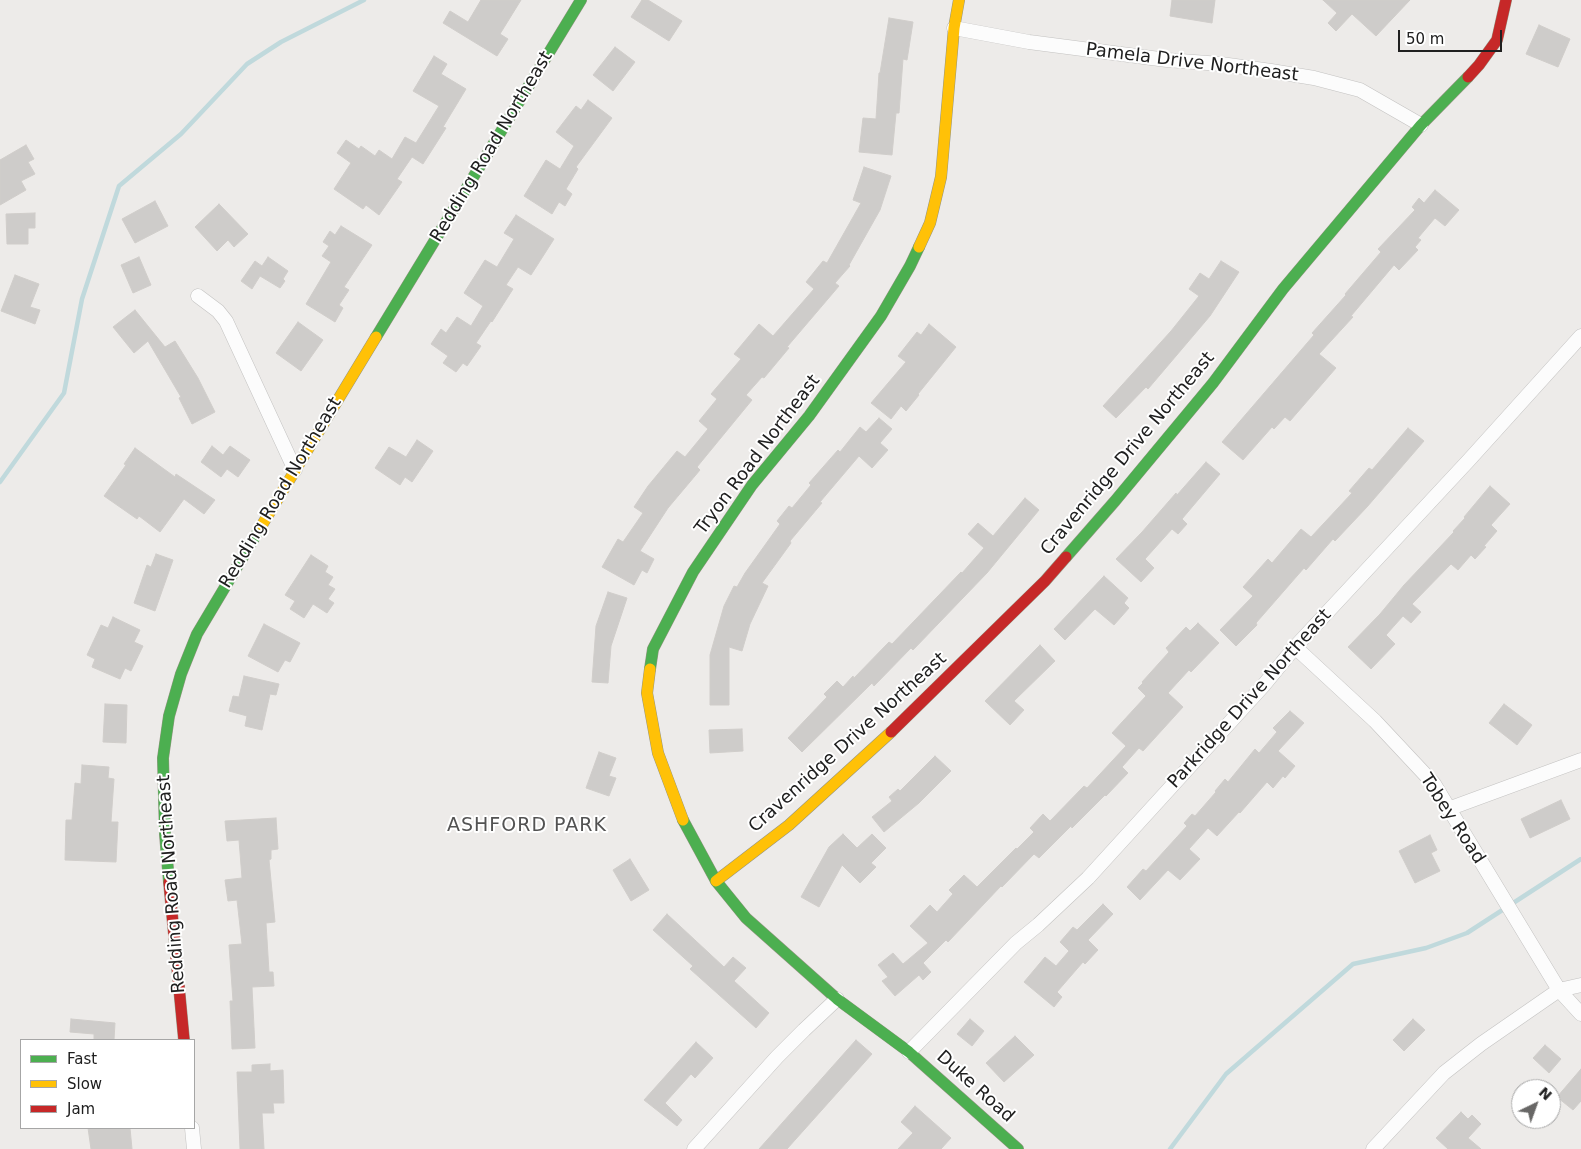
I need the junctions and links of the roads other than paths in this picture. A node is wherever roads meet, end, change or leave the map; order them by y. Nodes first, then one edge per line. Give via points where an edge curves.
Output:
1 (581, 0) edge
2 (959, 0) edge
3 (1506, 0) edge
4 (954, 28) junction
5 (1421, 125) junction
6 (198, 296) dead end
7 (1581, 336) edge
8 (294, 470) junction
9 (1295, 647) junction
10 (1581, 760) edge
11 (1448, 809) junction
12 (716, 881) junction
13 (1581, 985) edge
14 (1559, 990) junction
15 (838, 999) junction
16 (1581, 1014) edge
17 (184, 1039) edge
18 (909, 1052) junction
19 (192, 1129) edge
20 (1011, 1147) edge
21 (1380, 1147) edge
22 (194, 1149) edge
23 (694, 1149) edge

1 - 8 street, Redding Road Northeast
2 - 4 street, Tryon Road Northeast
3 - 5 street, Cravenridge Drive Northeast via 1497,40 1479,65
4 - 5 street, Pamela Drive Northeast via 1029,42 1314,78 1360,90
4 - 12 street, Tryon Road Northeast via 941,178 930,223 910,266 843,371 752,485 693,572 653,649 647,693 658,753 685,826
5 - 12 street, Cravenridge Drive Northeast via 1284,289 1115,501 1045,581 900,724 789,825
6 - 8 street via 226,320
7 - 9 street, Parkridge Drive Northeast
8 - 17 street, Redding Road Northeast via 197,634 181,674 170,716 164,758 165,834
9 - 11 street, Tobey Road via 1375,721 1434,784
9 - 18 street, Parkridge Drive Northeast via 1088,878 1016,943
10 - 11 street
11 - 14 street, Tobey Road
12 - 15 street, Tryon Road Northeast via 746,918
13 - 14 street
14 - 16 street, Tobey Road
14 - 21 street via 1444,1073
15 - 18 street, Tryon Road Northeast
15 - 23 street via 777,1057
18 - 20 street, Duke Road
19 - 22 street

